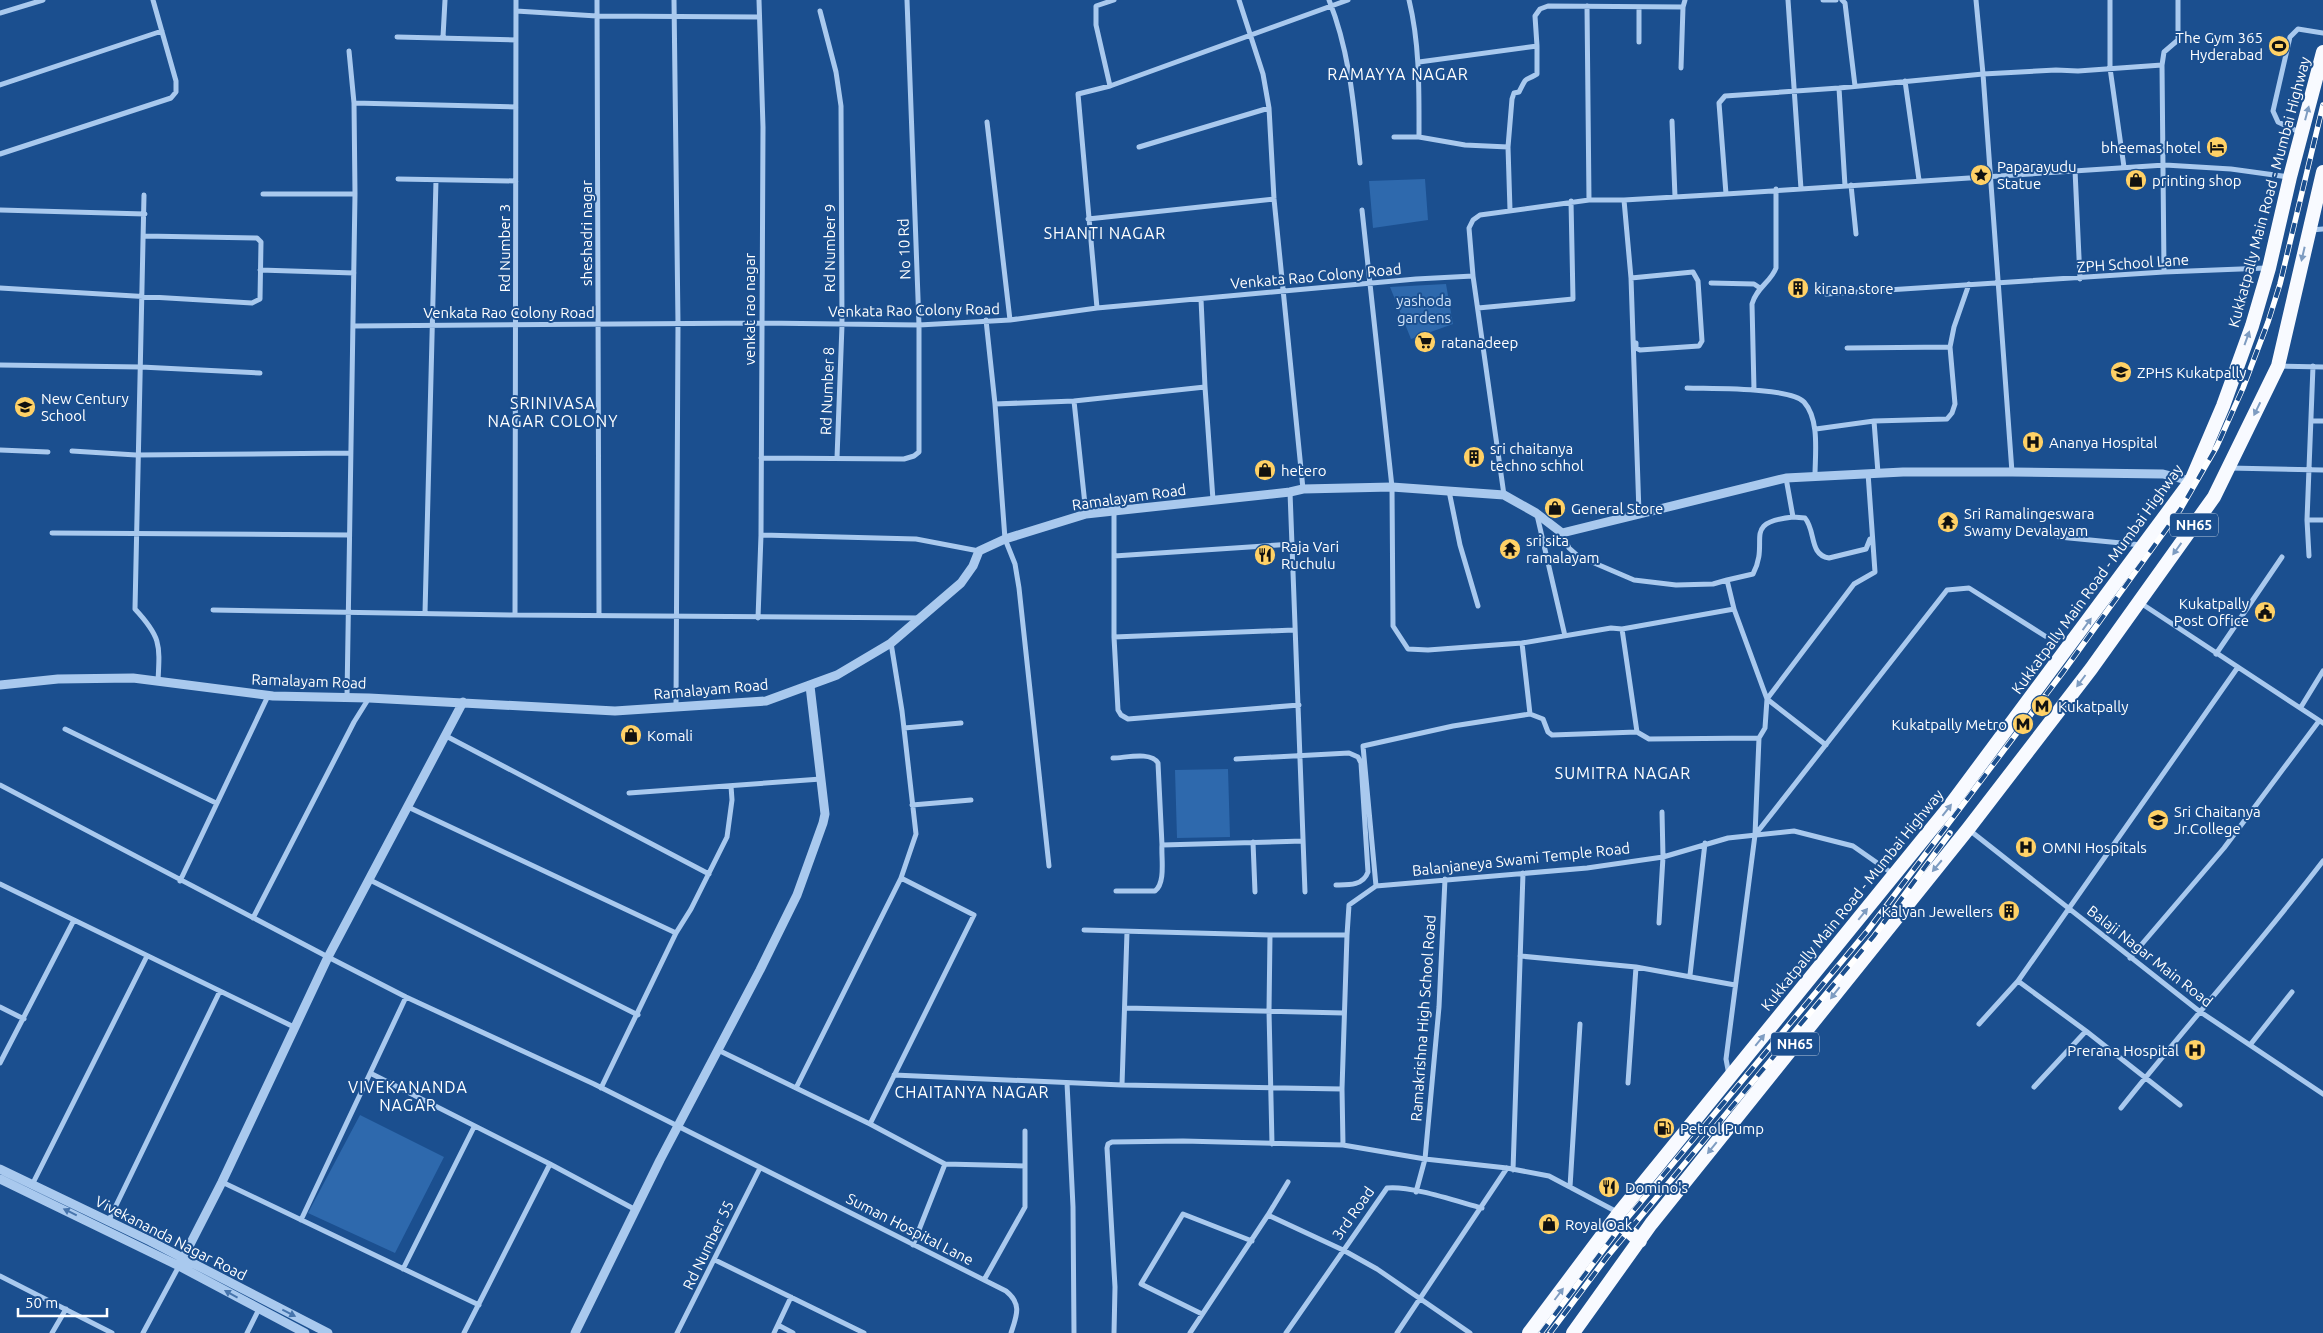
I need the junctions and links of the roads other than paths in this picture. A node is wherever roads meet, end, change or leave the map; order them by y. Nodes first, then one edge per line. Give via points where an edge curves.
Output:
1 (43, 0) edge
2 (153, 0) edge
3 (445, 0) edge
4 (516, 0) edge
5 (597, 0) edge
6 (674, 0) edge
7 (759, 0) edge
8 (1114, 0) edge
9 (1239, 0) edge
10 (1348, 0) edge
11 (1409, 0) edge
12 (1685, 0) edge
13 (1788, 0) edge
14 (1823, 0) edge
15 (1836, 0) edge
16 (1842, 0) edge
17 (1976, 0) edge
18 (2110, 0) edge
19 (2178, 0) edge
20 (1330, 2) edge
21 (908, 3) edge
22 (1587, 6) junction
23 (1639, 7) junction
24 (1683, 7) junction
25 (820, 10) dead end
26 (516, 11) junction
27 (0, 13) edge
28 (597, 16) junction
29 (673, 16) junction
30 (759, 17) junction
31 (162, 31) junction
32 (2323, 33) edge
33 (1251, 36) junction
34 (397, 37) dead end
35 (443, 37) junction
36 (516, 40) junction
37 (1639, 42) dead end
38 (1537, 46) junction
39 (349, 51) dead end
40 (2323, 52) edge
41 (1419, 62) junction
42 (2162, 65) junction
43 (1681, 68) dead end
44 (2110, 68) junction
45 (1983, 74) junction
46 (1905, 81) junction
47 (0, 85) edge
48 (1110, 86) junction
49 (1855, 86) junction
50 (1839, 88) junction
51 (1795, 91) junction
52 (354, 103) junction
53 (516, 107) junction
54 (1269, 108) junction
55 (1672, 121) dead end
56 (987, 122) dead end
57 (2302, 134) junction
58 (1394, 137) dead end
59 (1419, 137) junction
60 (1139, 147) dead end
61 (1508, 147) junction
62 (0, 154) edge
63 (1360, 163) dead end
64 (2164, 165) junction
65 (2124, 167) junction
66 (2075, 170) junction
67 (2323, 172) edge
68 (2290, 177) junction
69 (1989, 178) junction
70 (398, 179) dead end
71 (436, 180) junction
72 (1919, 180) junction
73 (516, 181) junction
74 (1848, 186) junction
75 (1800, 189) junction
76 (1776, 190) junction
77 (263, 194) dead end
78 (355, 194) junction
79 (1726, 194) junction
80 (144, 195) dead end
81 (1675, 197) junction
82 (1274, 199) junction
83 (1589, 200) junction
84 (1624, 200) junction
85 (1571, 201) junction
86 (0, 210) edge
87 (1362, 210) dead end
88 (1510, 210) junction
89 (144, 214) junction
90 (1088, 219) junction
91 (2316, 229) edge
92 (1856, 234) dead end
93 (144, 236) junction
94 (2269, 268) junction
95 (260, 270) junction
96 (2164, 272) junction
97 (354, 273) junction
98 (1473, 276) junction
99 (1632, 278) junction
100 (2080, 279) junction
101 (1711, 283) dead end
102 (1969, 284) junction
103 (1998, 284) junction
104 (1369, 285) junction
105 (0, 288) edge
106 (1760, 288) junction
107 (1282, 292) junction
108 (1826, 294) dead end
109 (143, 297) junction
110 (1201, 299) junction
111 (1097, 308) junction
112 (1478, 308) junction
113 (1633, 310) junction
114 (986, 320) junction
115 (1010, 320) junction
116 (516, 323) junction
117 (762, 323) junction
118 (432, 324) junction
119 (678, 324) junction
120 (598, 325) junction
121 (842, 325) junction
122 (919, 325) junction
123 (354, 326) junction
124 (1950, 347) junction
125 (1847, 348) dead end
126 (0, 366) edge
127 (2278, 366) junction
128 (2313, 366) junction
129 (141, 367) junction
130 (2323, 367) edge
131 (260, 372) dead end
132 (1205, 387) junction
133 (1687, 388) dead end
134 (1754, 390) junction
135 (1074, 400) junction
136 (995, 404) junction
137 (1874, 421) junction
138 (2311, 421) junction
139 (2323, 421) edge
140 (1816, 429) junction
141 (0, 450) edge
142 (72, 451) dead end
143 (48, 452) dead end
144 (350, 453) junction
145 (136, 455) junction
146 (761, 458) junction
147 (837, 458) junction
148 (2229, 468) junction
149 (2309, 470) junction
150 (2323, 470) edge
151 (2012, 472) junction
152 (1868, 473) junction
153 (1878, 473) junction
154 (1815, 476) junction
155 (1786, 478) junction
156 (2191, 481) junction
157 (1392, 487) junction
158 (1303, 489) junction
159 (1449, 491) junction
160 (1290, 492) junction
161 (1504, 495) junction
162 (1213, 500) junction
163 (1114, 510) junction
164 (1536, 513) junction
165 (1639, 513) junction
166 (1086, 514) junction
167 (1793, 517) junction
168 (2308, 520) junction
169 (2323, 520) edge
170 (136, 532) junction
171 (52, 533) dead end
172 (1562, 533) junction
173 (349, 535) junction
174 (762, 535) junction
175 (1871, 535) junction
176 (2060, 537) dead end
177 (1005, 538) junction
178 (1293, 544) junction
179 (2145, 545) junction
180 (979, 551) junction
181 (1114, 556) junction
182 (2309, 556) dead end
183 (2282, 557) dead end
184 (1727, 580) junction
185 (2139, 602) junction
186 (1478, 606) dead end
187 (1734, 609) junction
188 (213, 610) dead end
189 (348, 612) junction
190 (425, 613) junction
191 (515, 615) junction
192 (599, 616) junction
193 (676, 617) junction
194 (758, 618) junction
195 (920, 618) junction
196 (1622, 629) junction
197 (1294, 630) junction
198 (1566, 636) junction
199 (2044, 636) dead end
200 (1114, 637) junction
201 (891, 643) junction
202 (1522, 643) junction
203 (2216, 654) junction
204 (2238, 667) junction
205 (2323, 671) edge
206 (158, 681) junction
207 (0, 685) edge
208 (810, 686) junction
209 (268, 696) junction
210 (347, 697) junction
211 (369, 698) junction
212 (1767, 699) junction
213 (462, 702) junction
214 (1299, 706) junction
215 (676, 707) junction
216 (2301, 707) junction
217 (1530, 714) junction
218 (2321, 722) edge
219 (961, 723) dead end
220 (904, 728) junction
221 (65, 729) dead end
222 (1637, 732) junction
223 (446, 736) junction
224 (1759, 738) junction
225 (1826, 745) junction
226 (1299, 756) junction
227 (1113, 758) dead end
228 (1236, 759) dead end
229 (821, 779) junction
230 (0, 785) edge
231 (731, 786) junction
232 (629, 794) dead end
233 (971, 800) dead end
234 (216, 803) junction
235 (912, 805) junction
236 (408, 807) junction
237 (1662, 812) dead end
238 (1968, 829) junction
239 (1755, 835) junction
240 (1303, 841) junction
241 (1253, 842) junction
242 (1705, 843) junction
243 (1162, 845) junction
244 (1663, 856) junction
245 (2323, 861) edge
246 (1049, 866) dead end
247 (1523, 873) junction
248 (709, 874) junction
249 (1895, 875) junction
250 (901, 878) junction
251 (1445, 879) junction
252 (370, 880) junction
253 (180, 881) junction
254 (0, 884) edge
255 (1336, 885) dead end
256 (1376, 886) junction
257 (1116, 891) dead end
258 (1255, 892) dead end
259 (1305, 892) dead end
260 (2068, 907) junction
261 (253, 918) junction
262 (74, 920) junction
263 (1659, 923) dead end
264 (1084, 930) dead end
265 (1126, 932) junction
266 (676, 933) junction
267 (1270, 935) junction
268 (1347, 935) junction
269 (147, 956) junction
270 (1520, 956) junction
271 (328, 957) junction
272 (2130, 958) junction
273 (1636, 967) junction
274 (1690, 975) junction
275 (2018, 980) junction
276 (1735, 985) junction
277 (220, 991) junction
278 (2292, 992) dead end
279 (406, 997) junction
280 (0, 1007) edge
281 (1125, 1008) junction
282 (1269, 1010) junction
283 (2199, 1011) junction
284 (1344, 1013) junction
285 (638, 1015) junction
286 (24, 1019) junction
287 (1580, 1024) dead end
288 (1979, 1024) dead end
289 (294, 1027) junction
290 (2086, 1030) junction
291 (2250, 1045) junction
292 (718, 1050) junction
293 (0, 1063) edge
294 (372, 1074) junction
295 (894, 1074) junction
296 (1729, 1077) junction
297 (2146, 1078) junction
298 (1067, 1083) junction
299 (1628, 1083) dead end
300 (1122, 1085) junction
301 (2034, 1087) dead end
302 (601, 1088) junction
303 (796, 1088) junction
304 (1272, 1088) junction
305 (1342, 1090) junction
306 (2323, 1094) edge
307 (2180, 1104) dead end
308 (2121, 1108) dead end
309 (870, 1124) junction
310 (474, 1127) junction
311 (678, 1127) junction
312 (1025, 1131) dead end
313 (1272, 1144) junction
314 (1343, 1145) junction
315 (1425, 1159) junction
316 (550, 1164) junction
317 (945, 1164) junction
318 (1026, 1166) junction
319 (760, 1168) junction
320 (1507, 1168) junction
321 (0, 1169) edge
322 (1514, 1170) junction
323 (0, 1179) edge
324 (222, 1182) junction
325 (1288, 1182) dead end
326 (32, 1185) junction
327 (1570, 1187) junction
328 (1416, 1192) junction
329 (1482, 1208) junction
330 (636, 1210) junction
331 (1268, 1215) junction
332 (1617, 1216) junction
333 (302, 1220) junction
334 (108, 1222) junction
335 (1252, 1241) junction
336 (1640, 1241) junction
337 (913, 1244) junction
338 (1343, 1250) junction
339 (715, 1260) junction
340 (181, 1262) junction
341 (403, 1269) junction
342 (0, 1276) edge
343 (984, 1280) junction
344 (791, 1297) junction
345 (1420, 1300) junction
346 (479, 1305) junction
347 (259, 1309) junction
348 (66, 1310) junction
349 (1202, 1314) junction
350 (778, 1325) junction
351 (52, 1333) edge
352 (112, 1333) edge
353 (143, 1333) edge
354 (247, 1333) edge
355 (305, 1333) edge
356 (328, 1333) edge
357 (464, 1333) edge
358 (575, 1333) edge
359 (677, 1333) edge
360 (774, 1333) edge
361 (793, 1333) edge
362 (864, 1333) edge
363 (1012, 1333) edge
364 (1074, 1333) edge
365 (1114, 1333) edge
366 (1190, 1333) edge
367 (1286, 1333) edge
368 (1397, 1333) edge
369 (1470, 1333) edge
370 (1530, 1333) edge
371 (1573, 1333) edge

1 - 27 street
2 - 31 street
3 - 35 street
4 - 26 street, Rd Number 3
5 - 28 street, sheshadri nagar
6 - 29 street
7 - 30 street, venkat rao nagar
8 - 48 street via 1096,6 1096,25
9 - 33 street
10 - 20 street
11 - 41 street
12 - 24 street
13 - 51 street
14 - 15 street
16 - 49 street via 1845,3
17 - 45 street
18 - 44 street
19 - 42 street via 2178,40 2164,52
20 - 33 street
20 - 63 street via 1350,75
21 - 122 street, No 10 Rd
22 - 23 street
22 - 38 street via 1540,9 1535,16
22 - 83 street
23 - 24 street
23 - 37 street
24 - 43 street
25 - 121 street, Rd Number 9 via 841,106
26 - 28 street
26 - 36 street, Rd Number 3
28 - 29 street
28 - 120 street, sheshadri nagar
29 - 30 street
29 - 119 street
30 - 117 street, venkat rao nagar via 763,127
31 - 47 street
31 - 62 street via 176,81 176,92 171,98
32 - 57 street via 2298,29 2290,36 2273,111 2278,122
33 - 48 street
33 - 54 street
34 - 35 street
35 - 36 street
36 - 53 street, Rd Number 3
38 - 41 street
38 - 61 street via 1537,74 1523,81 1512,99
39 - 52 street
57 -> 40 highway, Kukkatpally Main Road - Mumbai Highway / NH65
41 - 59 street
42 - 44 street
42 - 64 street
44 - 45 street
44 - 65 street
45 - 46 street
45 - 69 street
46 - 49 street
46 - 72 street
48 - 90 street via 1078,94
49 - 50 street
50 - 51 street
50 - 74 street
51 - 75 street
51 - 79 street via 1721,98
52 - 53 street
52 - 78 street
53 - 73 street, Rd Number 3
54 - 60 street
54 - 82 street
55 - 81 street
56 - 115 street
57 - 68 highway, Kukkatpally Main Road - Mumbai Highway / NH65
58 - 59 street
59 - 61 street via 1465,145
61 - 88 street
64 - 65 street
64 - 68 street
64 - 96 street
65 - 66 street
66 - 69 street
66 - 100 street
67 - 91 highway, NH65
68 - 94 highway, Kukkatpally Main Road - Mumbai Highway / NH65
69 - 72 street
69 - 103 street
70 - 71 street
71 - 73 street
71 - 118 street
72 - 74 street
73 - 116 street, Rd Number 3
74 - 75 street
74 - 92 street
75 - 76 street
76 - 79 street
76 - 106 street via 1776,268 1773,276
77 - 78 street
78 - 97 street
79 - 81 street
80 - 89 street
81 - 84 street
82 - 90 street
82 - 107 street
83 - 84 street
83 - 85 street
84 - 99 street
85 - 88 street
85 - 112 street via 1574,299
86 - 89 street
87 - 104 street
88 - 98 street via 1480,215 1473,220 1469,228
89 - 93 street
90 - 111 street
91 -> 127 highway, NH65
93 - 95 street via 257,238 260,242
93 - 109 street
94 - 96 street, ZPH School Lane
156 -> 94 highway, Kukkatpally Main Road - Mumbai Highway / NH65 via 2226,397
95 - 97 street
95 - 109 street via 260,299 254,303
96 - 100 street, ZPH School Lane
97 - 123 street
98 - 104 street, Venkata Rao Colony Road
98 - 112 street
99 - 113 street
99 - 113 street via 1695,272 1700,344 1691,348 1637,350
100 - 103 street, ZPH School Lane
101 - 106 street via 1754,284
102 - 103 street, ZPH School Lane
102 - 108 street, ZPH School Lane
102 - 124 street
103 - 151 street
104 - 107 street, Venkata Rao Colony Road
104 - 157 street
105 - 109 street
106 - 134 street via 1752,304
107 - 110 street, Venkata Rao Colony Road
107 - 158 street
109 - 129 street
110 - 111 street, Venkata Rao Colony Road
110 - 132 street
111 - 115 street, Venkata Rao Colony Road
112 - 161 street
113 - 165 street
114 - 115 street, Venkata Rao Colony Road
114 - 122 street, Venkata Rao Colony Road
114 - 136 street
116 - 118 street, Venkata Rao Colony Road
116 - 120 street, Venkata Rao Colony Road
116 - 191 street, Rd Number 3
117 - 119 street, Venkata Rao Colony Road
117 - 121 street, Venkata Rao Colony Road
117 - 146 street, venkat rao nagar
118 - 123 street, Venkata Rao Colony Road
118 - 190 street
119 - 120 street, Venkata Rao Colony Road
119 - 193 street
120 - 192 street, sheshadri nagar
121 - 122 street, Venkata Rao Colony Road
121 - 147 street, Rd Number 8
122 - 147 street, No 10 Rd via 918,452 904,459
123 - 144 street
124 - 125 street
124 - 137 street via 1955,404 1947,419
126 - 129 street
127 - 128 street
127 -> 148 highway, NH65
128 - 130 street
128 - 138 street
129 - 131 street
129 - 145 street
132 - 135 street
132 - 162 street
133 - 134 street
134 - 140 street via 1800,399 1805,403
135 - 136 street
135 - 166 street
136 - 177 street
137 - 140 street
137 - 153 street
138 - 139 street
138 - 149 street
140 - 154 street
141 - 143 street
142 - 145 street
144 - 145 street
144 - 173 street
145 - 170 street
146 - 147 street, No 10 Rd
146 - 174 street, venkat rao nagar
148 - 149 street
148 -> 185 highway, NH65 via 2214,497
149 - 150 street
149 - 168 street
151 - 153 street
151 - 156 street via 2163,474
152 - 153 street
152 - 154 street
152 - 175 street
154 - 155 street
155 - 165 street
155 - 167 street
156 - 179 highway, Kukkatpally Main Road - Mumbai Highway / NH65
157 - 158 street, Ramalayam Road
157 - 159 street, Ramalayam Road
157 - 202 street via 1393,626 1408,649
158 - 160 street, Ramalayam Road
159 - 161 street, Ramalayam Road
159 - 186 street via 1460,545
160 - 162 street, Ramalayam Road
160 - 178 street
161 - 164 street, Ramalayam Road
162 - 163 street, Ramalayam Road
163 - 166 street, Ramalayam Road
163 - 181 street
164 - 172 street, Ramalayam Road
164 - 198 street
165 - 172 street
166 - 177 street, Ramalayam Road
167 - 175 street via 1805,518 1809,523 1816,552 1823,557 1866,549
167 - 184 street via 1771,520 1763,525 1753,574
168 - 169 street
168 - 182 street
170 - 171 street
170 - 173 street
170 - 206 street via 135,609 157,638
172 - 184 street via 1569,548 1578,556 1634,580 1676,585 1712,584
173 - 189 street
174 - 180 street via 916,539
174 - 194 street, venkat rao nagar
175 - 212 street via 1874,572 1854,584
176 - 179 street
177 - 180 street, Ramalayam Road
177 - 246 street via 1015,564 1019,588
178 - 181 street
178 - 197 street
249 -> 179 highway, Kukkatpally Main Road - Mumbai Highway / NH65
180 - 195 street, Ramalayam Road via 961,583
181 - 200 street
183 - 203 street
184 - 187 street
185 - 203 street
185 -> 238 highway, NH65
187 - 196 street
187 - 212 street
188 - 189 street
189 - 190 street
189 - 210 street
190 - 191 street
191 - 192 street
192 - 193 street
193 - 194 street
193 - 215 street
194 - 195 street
195 - 201 street, Ramalayam Road
196 - 198 street
196 - 222 street
197 - 200 street
197 - 214 street
198 - 202 street
199 - 225 street via 1970,588 1947,590
200 - 214 street via 1118,710 1128,718
201 - 208 street, Ramalayam Road via 838,675
201 - 220 street
202 - 217 street
203 - 204 street
204 - 216 street
204 - 260 street
205 - 216 street
206 - 207 street, Ramalayam Road via 58,679
206 - 209 street, Ramalayam Road
208 - 215 street, Ramalayam Road via 766,701
208 - 229 street
209 - 210 street, Ramalayam Road
209 - 234 street
210 - 211 street, Ramalayam Road
211 - 213 street, Ramalayam Road
211 - 261 street
212 - 224 street via 1765,728
212 - 225 street
213 - 215 street, Ramalayam Road via 615,711
213 - 223 street
214 - 226 street
216 - 218 street
217 - 222 street via 1543,719 1552,734
217 - 256 street via 1453,726 1363,746
218 - 272 street via 2224,848
219 - 220 street
220 - 235 street
221 - 234 street
222 - 224 street via 1649,739
223 - 236 street
223 - 248 street
224 - 239 street
225 - 239 street
226 - 228 street
226 - 240 street
226 - 255 street via 1349,753 1355,754 1361,763 1368,872 1360,882
227 - 243 street via 1156,759
229 - 231 street
229 - 292 street via 825,814 800,886
230 - 253 street, Suman Hospital Lane
231 - 232 street
231 - 248 street via 727,837
233 - 235 street
234 - 253 street
235 - 250 street via 916,834
236 - 252 street
236 - 266 street
237 - 244 street
238 - 260 street, Balaji Nagar Main Road
238 -> 336 highway, NH65
239 - 242 street, Balanjaneya Swami Temple Road
239 - 249 street, Balanjaneya Swami Temple Road via 1794,831 1853,846
239 - 276 street
240 - 241 street
240 - 259 street
241 - 243 street
241 - 258 street
242 - 244 street, Balanjaneya Swami Temple Road
242 - 274 street
243 - 257 street via 1161,880 1155,891
244 - 247 street, Balanjaneya Swami Temple Road via 1587,868
244 - 263 street
245 - 283 street
247 - 251 street, Balanjaneya Swami Temple Road
247 - 270 street
248 - 266 street
296 -> 249 highway, Kukkatpally Main Road - Mumbai Highway / NH65
250 - 295 street via 974,915
250 - 303 street
251 - 256 street, Balanjaneya Swami Temple Road
251 - 315 street, Ramakrishna High School Road via 1439,1007
252 - 271 street
252 - 285 street
253 - 261 street, Suman Hospital Lane
254 - 262 street
256 - 268 street via 1349,905
260 - 272 street, Balaji Nagar Main Road
260 - 275 street
261 - 271 street, Suman Hospital Lane
262 - 269 street
262 - 286 street
264 - 265 street
265 - 267 street
265 - 281 street
266 - 285 street
267 - 268 street
267 - 282 street
268 - 284 street
269 - 277 street
269 - 326 street
270 - 273 street
270 - 322 street
271 - 279 street, Suman Hospital Lane
271 - 289 street
272 - 283 street, Balaji Nagar Main Road
273 - 274 street
273 - 299 street
274 - 276 street
275 - 288 street
275 - 290 street
276 - 296 street via 1726,1059
277 - 289 street
277 - 334 street
278 - 291 street
279 - 294 street
279 - 302 street, Suman Hospital Lane
280 - 286 street
281 - 282 street
281 - 300 street
282 - 284 street
282 - 304 street
283 - 291 street, Balaji Nagar Main Road
283 - 297 street
284 - 305 street
285 - 302 street
286 - 293 street
287 - 327 street
289 - 324 street
290 - 297 street
290 - 301 street
291 - 306 street, Balaji Nagar Main Road
292 - 303 street
292 - 311 street
294 - 310 street
294 - 333 street
295 - 298 street
295 - 309 street
296 - 332 highway, Kukkatpally Main Road - Mumbai Highway / NH65
297 - 307 street
297 - 308 street
298 - 300 street
298 - 364 street via 1073,1206
300 - 304 street
302 - 311 street, Suman Hospital Lane
303 - 309 street
304 - 305 street
304 - 313 street
305 - 314 street
309 - 317 street
310 - 316 street
310 - 341 street
311 - 319 street, Suman Hospital Lane
311 - 330 street
312 - 318 street
313 - 314 street
313 - 365 street via 1183,1140 1108,1144 1116,1295
314 - 315 street
315 - 320 street
315 - 328 street, Ramakrishna High School Road
316 - 330 street
316 - 346 street
317 - 318 street
317 - 337 street
318 - 343 street via 1025,1207
319 - 337 street, Suman Hospital Lane
319 - 339 street, Rd Number 55
320 - 322 street
320 - 329 street
321 - 326 street, Vivekananda Nagar Road
322 - 327 street via 1549,1176
340 -> 323 street, Vivekananda Nagar Road
324 - 333 street
324 - 340 street
325 - 331 street
326 - 334 street, Vivekananda Nagar Road
327 - 332 street
328 - 329 street, 3rd Road
328 - 338 street, 3rd Road via 1394,1187 1384,1190
329 - 345 street
330 - 358 street
331 - 335 street
331 - 338 street
332 - 336 highway
370 -> 332 highway, Kukkatpally Main Road - Mumbai Highway / NH65
333 - 341 street
334 - 340 street, Vivekananda Nagar Road
335 - 349 street
335 - 349 street via 1183,1214 1141,1284
336 - 371 highway, NH65
337 - 343 street, Suman Hospital Lane
338 - 345 street via 1377,1269
338 - 367 street, 3rd Road
339 - 344 street
339 - 359 street, Rd Number 55
347 -> 340 street, Vivekananda Nagar Road
340 - 353 street
340 -> 356 street, Vivekananda Nagar Road
341 - 346 street
342 - 348 street
343 - 363 street, Suman Hospital Lane via 1014,1297 1019,1309
344 - 350 street
344 - 362 street
345 - 368 street
345 - 369 street
346 - 357 street
347 - 354 street
347 - 355 street, Vivekananda Nagar Road
348 - 351 street
348 - 352 street
349 - 366 street
350 - 360 street
350 - 361 street

